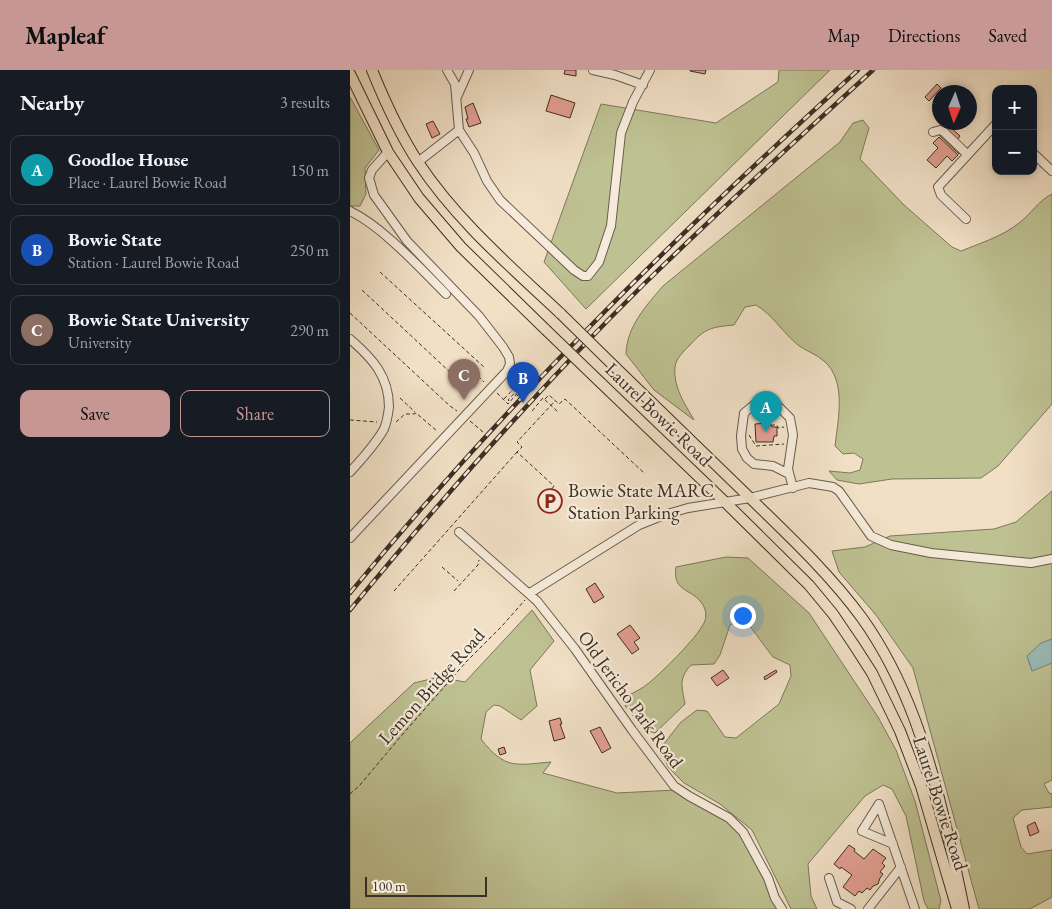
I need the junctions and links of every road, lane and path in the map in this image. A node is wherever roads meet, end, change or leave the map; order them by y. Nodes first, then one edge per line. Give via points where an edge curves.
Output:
1 (372, 70) edge
2 (446, 70) edge
3 (469, 70) edge
4 (593, 70) edge
5 (650, 70) edge
6 (352, 74) edge
7 (643, 85) junction
8 (457, 97) junction
9 (992, 128) edge
10 (459, 130) junction
11 (933, 132) dead end
12 (388, 152) junction
13 (967, 154) junction
14 (1037, 156) edge
15 (418, 162) junction
16 (1052, 171) edge
17 (350, 211) edge
18 (966, 219) dead end
19 (380, 272) dead end
20 (362, 290) dead end
21 (446, 294) dead end
22 (350, 313) edge
23 (350, 338) edge
24 (485, 368) dead end
25 (467, 388) dead end
26 (517, 396) dead end
27 (400, 398) dead end
28 (545, 399) junction
29 (504, 400) dead end
30 (555, 401) junction
31 (506, 402) dead end
32 (510, 402) junction
33 (551, 405) junction
34 (450, 406) dead end
35 (532, 410) dead end
36 (558, 412) dead end
37 (416, 413) junction
38 (350, 420) edge
39 (386, 422) junction
40 (771, 425) dead end
41 (792, 427) junction
42 (437, 432) dead end
43 (741, 436) junction
44 (792, 444) junction
45 (517, 452) junction
46 (350, 472) edge
47 (644, 473) dead end
48 (789, 474) junction
49 (792, 488) junction
50 (548, 494) dead end
51 (750, 498) junction
52 (725, 502) junction
53 (460, 532) dead end
54 (350, 538) edge
55 (1052, 559) edge
56 (479, 560) dead end
57 (442, 567) dead end
58 (458, 581) dead end
59 (394, 591) dead end
60 (454, 591) dead end
61 (530, 593) junction
62 (350, 794) edge
63 (893, 844) junction
64 (901, 867) junction
65 (829, 878) dead end
66 (782, 909) edge
67 (851, 909) edge
68 (868, 909) edge
69 (915, 909) edge
70 (957, 909) edge
71 (964, 909) edge

1 - 15 main road, Laurel Bowie Road
2 - 8 street via 455,84
3 - 8 street
4 - 7 street
5 - 7 street
6 - 12 main road, Laurel Bowie Road
7 - 10 street via 621,132 612,217 605,248 588,276 574,270 500,200
8 - 10 street
9 - 13 street
10 - 15 street
11 - 13 street via 944,132
12 - 52 main road, Laurel Bowie Road, bridge via 419,198 488,274
12 - 54 street via 369,178 374,195 407,241 479,316 506,352 510,364 507,371
13 - 18 street via 938,188
14 - 16 street
15 - 51 main road, Laurel Bowie Road, bridge via 481,238
17 - 21 street via 386,236
19 - 24 path
20 - 25 path
22 - 34 path
23 - 39 street via 374,361 385,380 389,397
26 - 32 path via 522,391
27 - 37 path
28 - 30 path via 549,395
28 - 33 path
28 - 35 path
29 - 32 path via 520,382 522,385 508,400
30 - 33 path
30 - 47 path via 559,404 565,400
31 - 32 path
33 - 36 path
33 - 45 path via 517,442 522,447
37 - 39 path via 405,414 395,423
37 - 42 path
38 - 39 path
39 - 46 street via 371,448
40 - 41 path
41 - 43 street via 784,410 766,402 755,404 744,413
41 - 44 street
43 - 44 path via 749,435 756,446
43 - 48 street via 742,449 754,464 773,466
44 - 48 street
45 - 50 path via 554,486
45 - 59 path
48 - 49 street
49 - 51 street
49 - 55 street via 809,484 833,487 872,536 890,545 1031,563
51 - 52 street
51 - 71 main road, Laurel Bowie Road via 839,589 862,619 900,685 917,725 940,799
52 - 61 street via 664,515 639,525
52 - 70 main road, Laurel Bowie Road via 809,585 833,614 872,673 900,731 921,786
53 - 61 street, Old Jericho Park Road
56 - 60 path
57 - 58 path
61 - 62 path, Lemon Bridge Road
61 - 66 street, Old Jericho Park Road via 674,786 729,818 743,832
63 - 63 street via 888,828 879,804 862,830
63 - 64 street
64 - 68 street
64 - 69 street
65 - 67 street via 837,902

